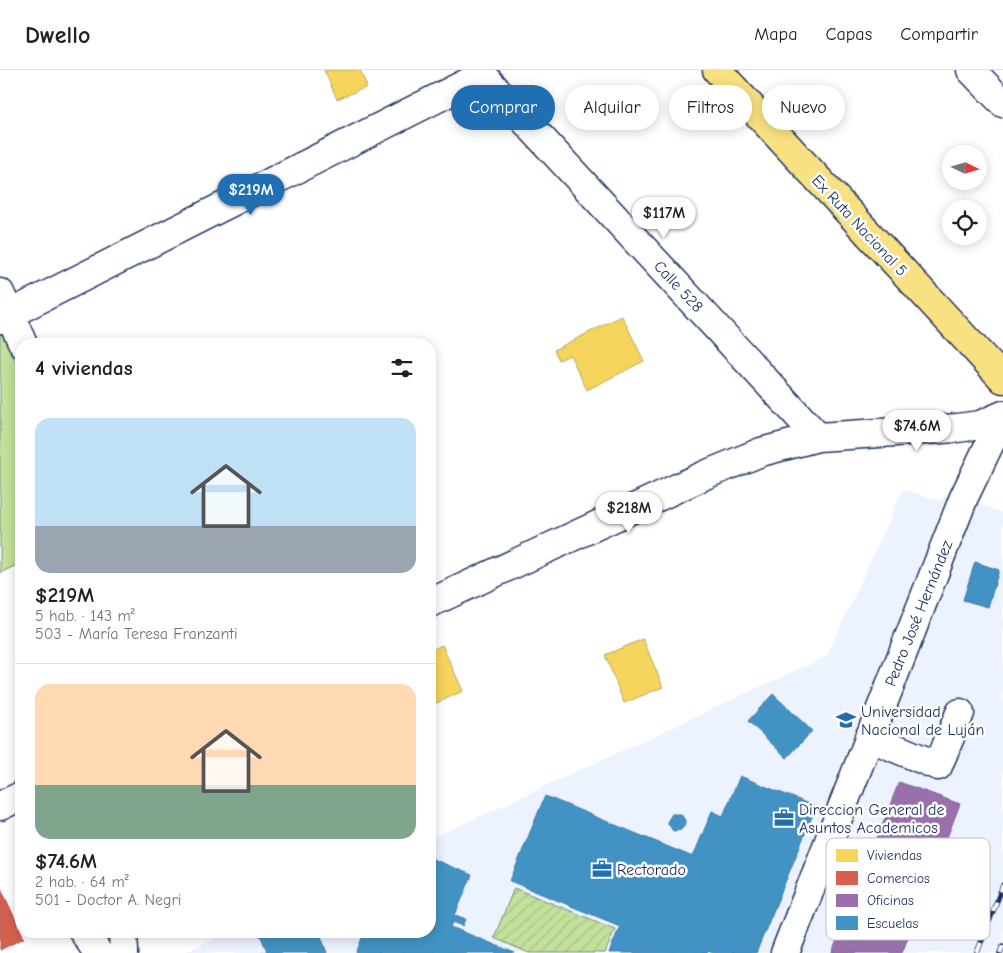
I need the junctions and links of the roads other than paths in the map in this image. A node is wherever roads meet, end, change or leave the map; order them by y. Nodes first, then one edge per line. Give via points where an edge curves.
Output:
1 (717, 70) edge
2 (971, 70) edge
3 (481, 72) edge
4 (1003, 103) edge
5 (3, 309) edge
6 (20, 338) edge
7 (1003, 379) edge
8 (1003, 415) edge
9 (818, 437) junction
10 (436, 600) edge
11 (960, 713) dead end
12 (869, 737) junction
13 (830, 838) edge
14 (826, 848) edge
15 (88, 938) edge
16 (123, 938) edge
17 (98, 953) edge
18 (124, 953) edge
19 (785, 953) edge

1 - 7 main road, Ex Ruta Nacional 5
2 - 4 street
3 - 5 street
3 - 9 street, Calle 528
5 - 6 street
8 - 9 street via 980,425 957,428
8 - 12 street, Pedro José Hernández via 964,497
9 - 10 street via 761,452 705,475
11 - 12 street via 938,766
12 - 13 street, Pedro José Hernández
14 - 19 street, Pedro José Hernández
15 - 17 street
16 - 18 street

